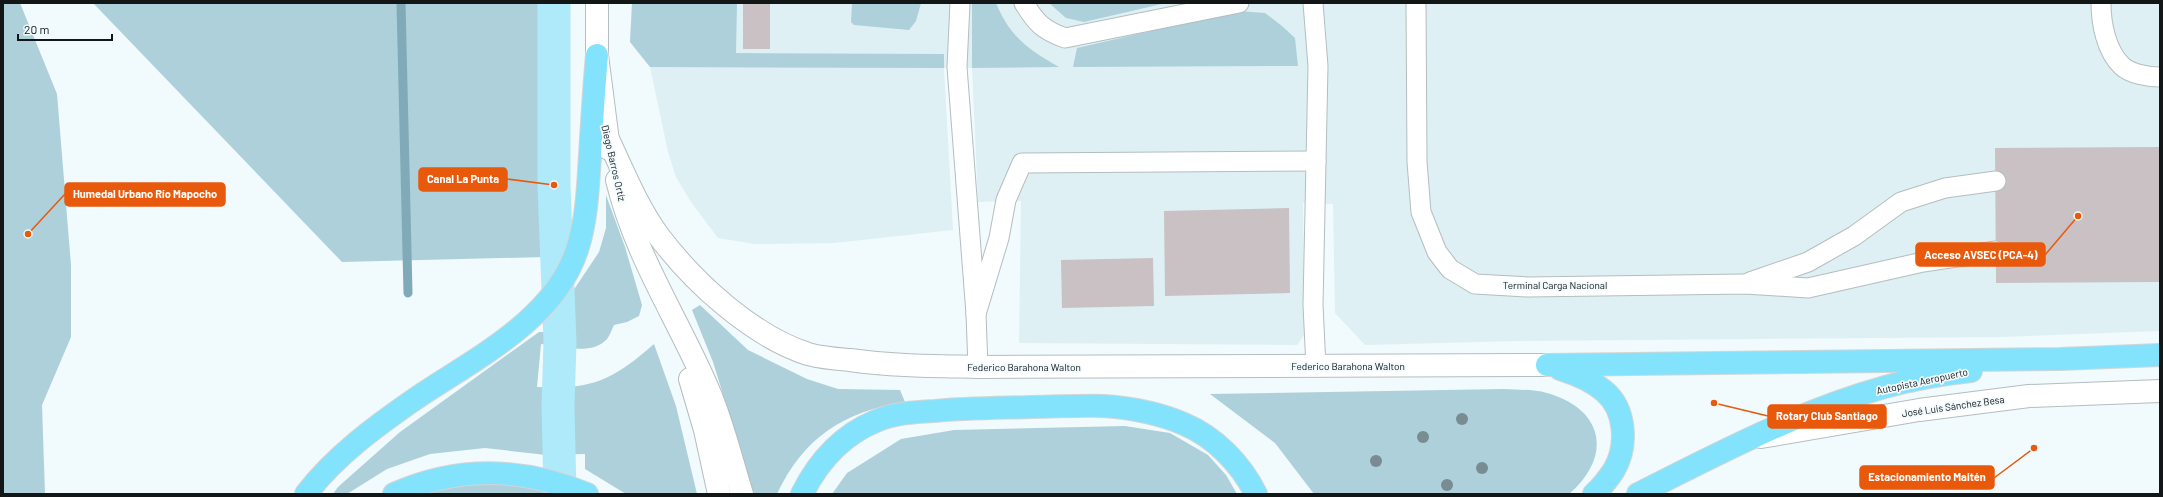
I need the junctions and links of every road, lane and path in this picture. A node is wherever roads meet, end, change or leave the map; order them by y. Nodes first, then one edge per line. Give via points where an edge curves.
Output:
1 (597, 3) edge
2 (960, 3) edge
3 (1024, 3) edge
4 (1239, 3) edge
5 (1313, 3) edge
6 (1416, 3) edge
7 (2101, 3) edge
8 (597, 55) junction
9 (2159, 78) edge
10 (606, 135) junction
11 (1316, 161) junction
12 (1996, 181) dead end
13 (1996, 251) dead end
14 (1745, 284) junction
15 (670, 314) junction
16 (976, 314) junction
17 (2160, 355) edge
18 (2060, 359) junction
19 (1548, 365) junction
20 (978, 367) junction
21 (1316, 367) junction
22 (2160, 391) edge
23 (1748, 439) junction
24 (306, 494) edge
25 (394, 494) edge
26 (587, 494) edge
27 (719, 494) edge
28 (742, 494) edge
29 (802, 494) edge
30 (1256, 494) edge
31 (1594, 494) edge
32 (1638, 494) edge

1 - 8 street, Diego Barros Ortíz
2 - 16 lane via 957,67
3 - 4 lane via 1046,32 1064,38
5 - 11 lane via 1318,66
6 - 14 lane, Terminal Carga Nacional via 1417,162 1421,212 1437,252 1450,269 1475,284 1528,287
7 - 9 lane via 2101,23 2111,50 2122,67
8 - 10 street, Diego Barros Ortíz
8 - 24 highway via 588,197 577,251 557,289 506,338 377,427 344,454
10 - 15 street, Diego Barros Ortíz via 622,201 644,259
10 - 20 street, Federico Barahona Walton via 638,202 658,235 692,274 744,321 776,341 809,354 901,366
11 - 16 lane via 1022,163 1006,200 999,238
11 - 21 lane via 1313,305
12 - 14 lane via 1945,188 1901,202 1854,236 1808,262
13 - 14 lane via 1923,262 1808,288
15 - 27 street, Diego Barros Ortíz via 705,430
15 - 28 street, Diego Barros Ortíz via 708,390
16 - 20 lane
17 - 18 highway
18 - 19 highway
18 - 23 highway, Autopista Aeropuerto via 1959,372 1886,387 1821,408
19 - 21 street, Federico Barahona Walton
19 - 31 highway via 1591,382 1614,402 1620,416 1623,433 1615,469
20 - 21 street, Federico Barahona Walton
22 - 23 street, José Luis Sánchez Besa via 2029,396 1919,410
23 - 32 highway, Autopista Aeropuerto
25 - 26 highway via 437,479 501,473 559,482
29 - 30 highway via 819,464 851,435 876,421 905,412 967,408 1104,406 1161,415 1196,430 1232,458 1248,478

